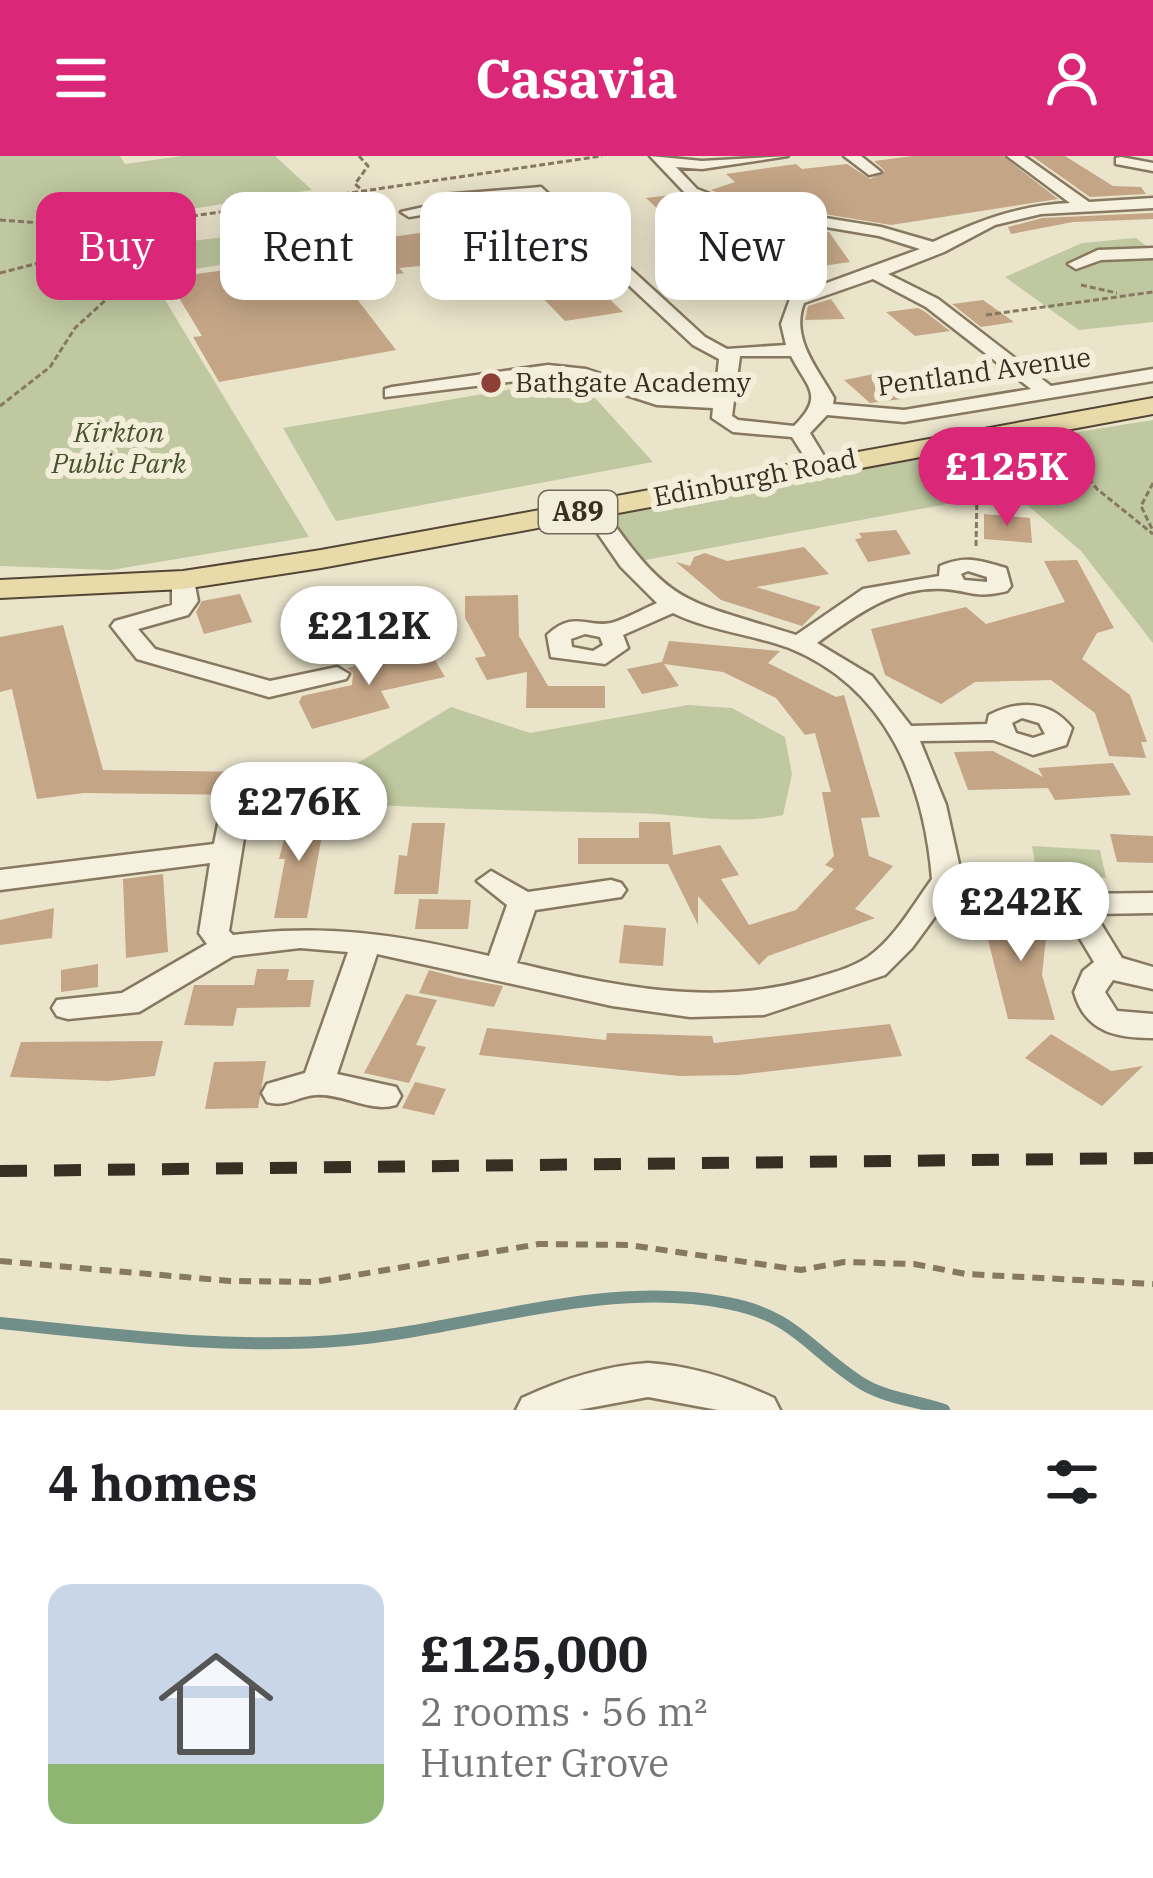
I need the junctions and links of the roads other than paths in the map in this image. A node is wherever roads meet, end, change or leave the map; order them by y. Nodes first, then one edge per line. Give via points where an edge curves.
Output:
1 (781, 156) edge
2 (851, 156) edge
3 (1014, 156) edge
4 (659, 158) edge
5 (1121, 161) dead end
6 (1153, 170) edge
7 (874, 172) dead end
8 (1153, 203) edge
9 (1083, 205) junction
10 (409, 212) dead end
11 (938, 248) junction
12 (1153, 254) edge
13 (874, 273) junction
14 (1073, 273) road end
15 (800, 350) junction
16 (729, 357) junction
17 (1153, 375) edge
18 (1045, 391) junction
19 (392, 393) dead end
20 (724, 403) junction
21 (1153, 406) edge
22 (822, 409) junction
23 (799, 432) junction
24 (820, 466) junction
25 (592, 509) junction
26 (976, 564) road end
27 (183, 580) junction
28 (0, 589) edge
29 (674, 604) junction
30 (610, 632) dead end
31 (799, 644) junction
32 (338, 674) dead end
33 (999, 732) dead end
34 (904, 734) junction
35 (233, 819) dead end
36 (226, 852) junction
37 (0, 880) edge
38 (947, 880) junction
39 (491, 881) dead end
40 (611, 890) dead end
41 (524, 902) junction
42 (1153, 903) edge
43 (1073, 904) junction
44 (365, 945) junction
45 (226, 946) junction
46 (1113, 968) junction
47 (500, 969) junction
48 (1153, 978) edge
49 (68, 1007) dead end
50 (1153, 1026) edge
51 (318, 1082) junction
52 (279, 1093) dead end
53 (384, 1096) dead end
54 (536, 1410) edge
55 (760, 1410) edge

1 - 4 street via 702,165
2 - 7 street
3 - 9 street
4 - 11 street via 692,192 730,207
5 - 6 street
8 - 9 street
9 - 11 street via 990,221
10 - 16 street via 452,206 447,198 536,190 700,341
11 - 13 street
12 - 14 street via 1098,255
13 - 15 street via 796,300 789,327
13 - 18 street via 956,320
15 - 16 street
15 - 22 street
16 - 20 street
17 - 18 street, Pentland Avenue
18 - 22 street, Pentland Avenue via 904,416
19 - 20 street via 548,371 658,399
20 - 23 street via 722,418 733,426
21 - 24 main road, Edinburgh Road / A89
22 - 23 street
23 - 24 street
24 - 25 main road, Edinburgh Road / A89
25 - 27 main road, Edinburgh Road / A89
25 - 29 street via 629,563
26 - 31 street via 998,573 999,586 978,591 950,581 872,594
27 - 28 main road, Edinburgh Road / A89
27 - 32 street via 180,610 123,626 146,654 269,689
29 - 30 street
29 - 31 street
31 - 34 street via 868,685
33 - 34 street
34 - 38 street via 946,853
35 - 36 street
36 - 37 street
36 - 45 street via 214,933
38 - 43 street
38 - 47 street via 883,962 800,1000 697,1009
39 - 41 street
40 - 41 street
41 - 47 street
42 - 43 street
43 - 46 street
44 - 45 street via 252,939
44 - 47 street
44 - 51 street
45 - 49 street via 128,1004
46 - 48 street
46 - 50 street via 1091,978 1093,1007 1117,1024
51 - 52 street
51 - 53 street
54 - 55 street via 584,1387 659,1376

